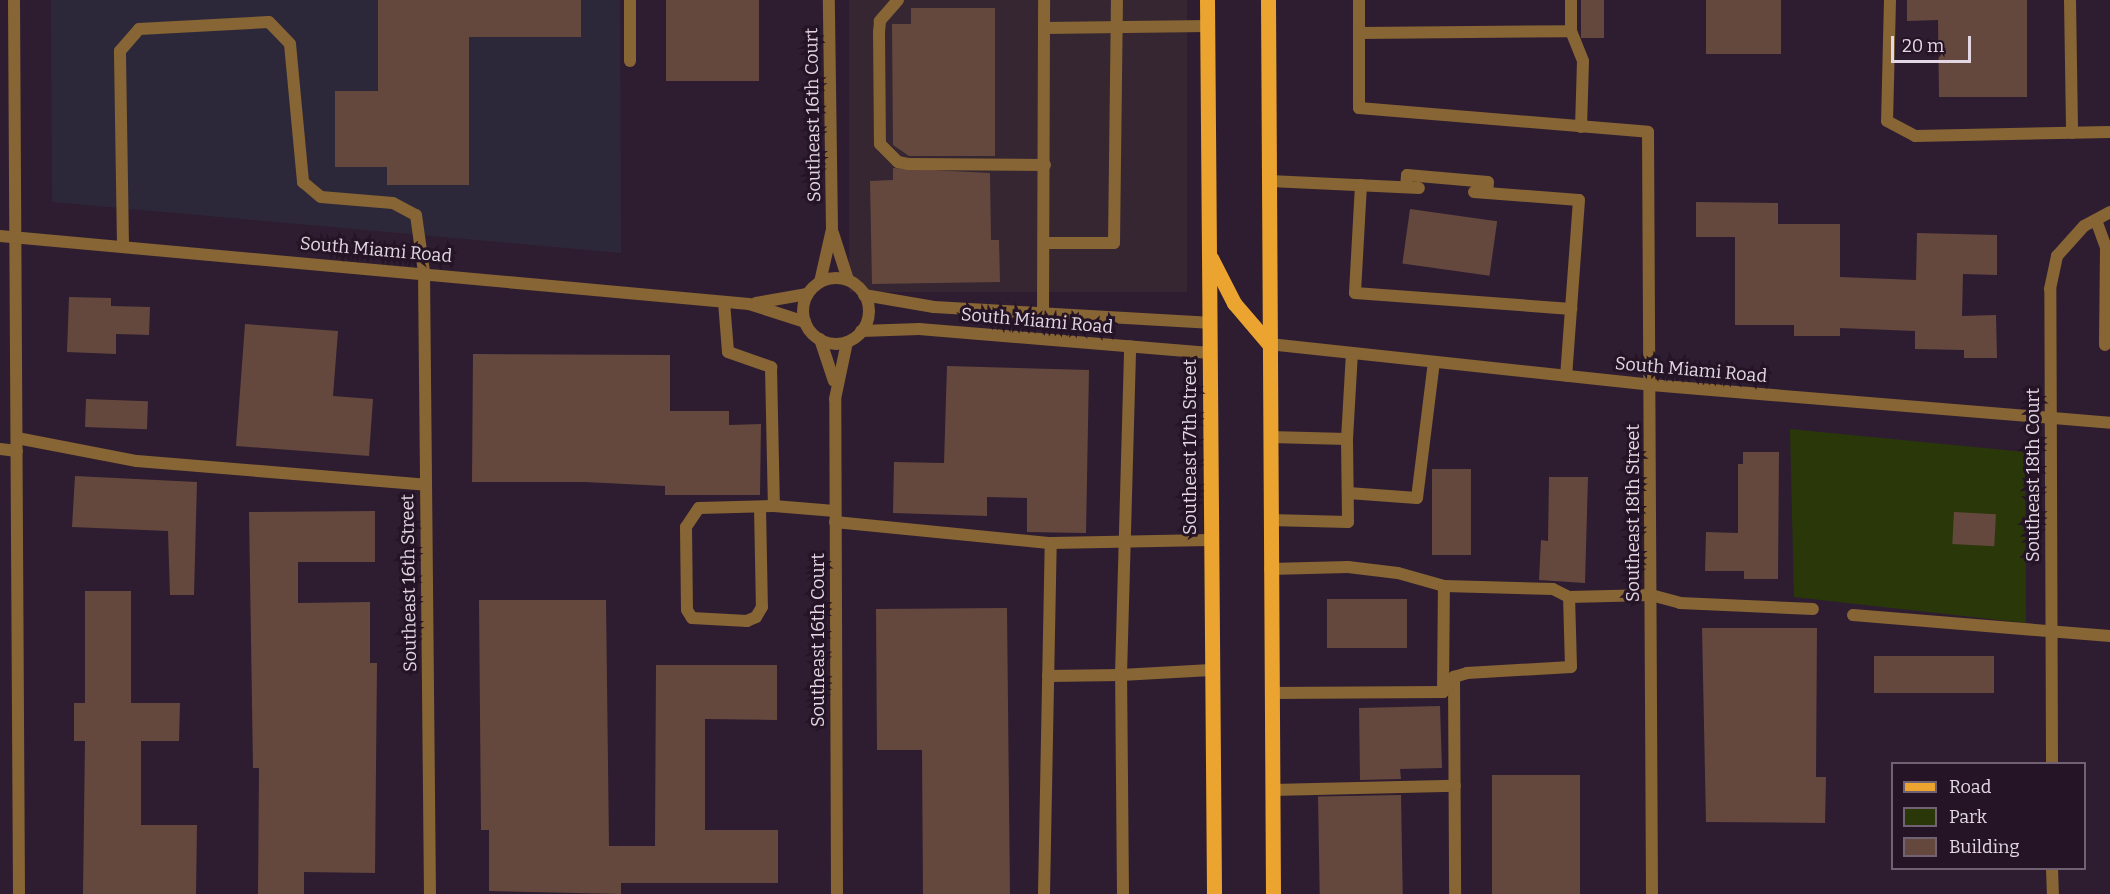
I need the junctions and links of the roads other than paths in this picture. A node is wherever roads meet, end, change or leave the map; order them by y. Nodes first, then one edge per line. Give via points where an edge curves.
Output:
1 (14, 0) edge
2 (630, 0) edge
3 (829, 0) edge
4 (898, 0) edge
5 (1044, 0) edge
6 (1117, 0) edge
7 (1207, 0) edge
8 (1268, 0) edge
9 (1359, 0) edge
10 (1571, 0) edge
11 (1890, 0) edge
12 (2070, 0) edge
13 (1207, 26) junction
14 (1117, 27) junction
15 (1044, 28) junction
16 (1571, 31) junction
17 (1359, 33) junction
18 (630, 61) dead end
19 (1581, 127) junction
20 (2110, 132) edge
21 (2072, 133) junction
22 (1045, 165) junction
23 (1268, 181) junction
24 (1360, 185) junction
25 (1406, 187) junction
26 (1419, 188) dead end
27 (2110, 212) edge
28 (2096, 220) junction
29 (832, 229) junction
30 (0, 236) edge
31 (16, 237) junction
32 (1044, 243) junction
33 (123, 246) junction
34 (1209, 254) junction
35 (424, 272) junction
36 (848, 280) junction
37 (820, 282) junction
38 (807, 294) junction
39 (864, 295) junction
40 (724, 302) junction
41 (748, 304) junction
42 (1571, 309) junction
43 (1043, 314) junction
44 (805, 322) junction
45 (1209, 323) junction
46 (861, 331) junction
47 (820, 339) junction
48 (847, 342) junction
49 (1269, 344) junction
50 (2105, 345) dead end
51 (1130, 346) junction
52 (1210, 353) junction
53 (1352, 353) junction
54 (1434, 362) junction
55 (1566, 376) junction
56 (1651, 385) junction
57 (835, 386) junction
58 (2051, 418) junction
59 (2110, 423) edge
60 (1270, 437) junction
61 (1347, 438) junction
62 (17, 444) junction
63 (0, 449) edge
64 (426, 485) junction
65 (1348, 493) junction
66 (774, 506) junction
67 (760, 507) junction
68 (835, 517) junction
69 (1270, 520) junction
70 (1210, 540) junction
71 (1123, 541) junction
72 (1051, 543) junction
73 (1270, 568) junction
74 (1444, 586) junction
75 (1651, 595) junction
76 (1569, 597) junction
77 (1813, 609) dead end
78 (1853, 615) dead end
79 (2051, 634) junction
80 (2110, 636) edge
81 (1211, 670) junction
82 (1121, 675) junction
83 (1048, 676) junction
84 (1454, 677) junction
85 (1443, 692) junction
86 (1271, 693) junction
87 (2052, 762) edge
88 (1455, 786) junction
89 (1272, 790) junction
90 (2052, 870) edge
91 (19, 894) edge
92 (430, 894) edge
93 (837, 894) edge
94 (1044, 894) edge
95 (1123, 894) edge
96 (1214, 894) edge
97 (1273, 894) edge
98 (1455, 894) edge
99 (1652, 894) edge
100 (2053, 894) edge

1 - 31 street
2 - 18 street
3 - 29 street, Southeast 16th Court
4 - 22 street via 880,21 880,144 898,162 908,164
5 - 15 street
6 - 14 street
7 - 13 main road, Southeast 17th Street
8 - 23 main road
9 - 17 street
10 - 16 street
11 - 21 street via 1887,121 1915,136
12 - 21 street
13 - 14 street
13 - 34 main road, Southeast 17th Street
14 - 15 street
14 - 32 street via 1114,243
15 - 22 street
16 - 17 street
16 - 19 street via 1583,61
17 - 19 street via 1359,108
19 - 56 street, Southeast 18th Street via 1648,132
20 - 21 street
22 - 32 street
23 - 24 street
23 - 49 main road
24 - 25 street
24 - 42 street via 1355,293
25 - 26 street
25 - 42 street via 1407,175 1488,182 1480,193 1579,200
27 - 28 street, Southeast 18th Court
28 - 50 street via 2106,248
28 - 58 street, Southeast 18th Court via 2057,256 2050,288
29 - 36 street, Southeast 16th Court
29 - 37 street, Southeast 16th Court
30 - 31 street, South Miami Road
31 - 33 street, South Miami Road
31 - 62 street
32 - 43 street
33 - 35 street, South Miami Road
33 - 35 street, Southeast 16th Street via 120,51 139,29 269,22 290,44 303,182 321,197 393,203 416,215
34 - 45 main road, Southeast 17th Street
34 - 49 main road via 1234,303
35 - 40 street, South Miami Road
35 - 64 street, Southeast 16th Street
36 - 37 street via 832,278
36 - 39 street
37 - 38 street
38 - 41 street, South Miami Road
38 - 44 street
39 - 43 street, South Miami Road via 924,306
39 - 46 street via 868,317
40 - 41 street, South Miami Road
40 - 66 street via 728,352 769,364 773,376
41 - 44 street, South Miami Road
42 - 55 street
43 - 45 street, South Miami Road
44 - 47 street
45 - 52 main road, Southeast 17th Street
46 - 48 street
46 - 51 street, South Miami Road via 919,329
47 - 48 street
47 - 57 street, Southeast 16th Court
48 - 57 street, Southeast 16th Court
49 - 53 street, South Miami Road
49 - 60 main road
51 - 52 street, South Miami Road
51 - 71 street
52 - 70 main road, Southeast 17th Street
53 - 54 street, South Miami Road
53 - 61 street
54 - 55 street, South Miami Road
54 - 65 street via 1417,498
55 - 56 street, South Miami Road
56 - 58 street, South Miami Road
56 - 75 street, Southeast 18th Street
57 - 68 street, Southeast 16th Court
58 - 59 street, South Miami Road
58 - 79 street, Southeast 18th Court
60 - 61 street
60 - 69 main road
61 - 65 street
62 - 63 street
62 - 64 street via 137,461
62 - 91 street
64 - 92 street, Southeast 16th Street
65 - 69 street via 1348,522
66 - 67 street
66 - 68 street
67 - 67 street via 699,508 691,515 686,527 687,610 692,618 747,621 756,617 762,607
68 - 72 street
68 - 93 street, Southeast 16th Court
69 - 73 main road
70 - 71 street
70 - 81 main road, Southeast 17th Street
71 - 72 street
71 - 82 street
72 - 83 street
73 - 74 street via 1348,567 1398,573
73 - 86 main road
74 - 76 street via 1553,588
74 - 85 street
75 - 76 street
75 - 77 street via 1680,603
75 - 99 street, Southeast 18th Street
76 - 84 street via 1570,667
78 - 79 street
79 - 80 street
79 - 87 street, Southeast 18th Court
81 - 82 street
81 - 96 main road, Southeast 17th Street
82 - 83 street
82 - 95 street
83 - 94 street
84 - 85 street
84 - 88 street
85 - 86 street
86 - 89 main road
88 - 89 street
88 - 98 street
89 - 97 main road
90 - 100 street

